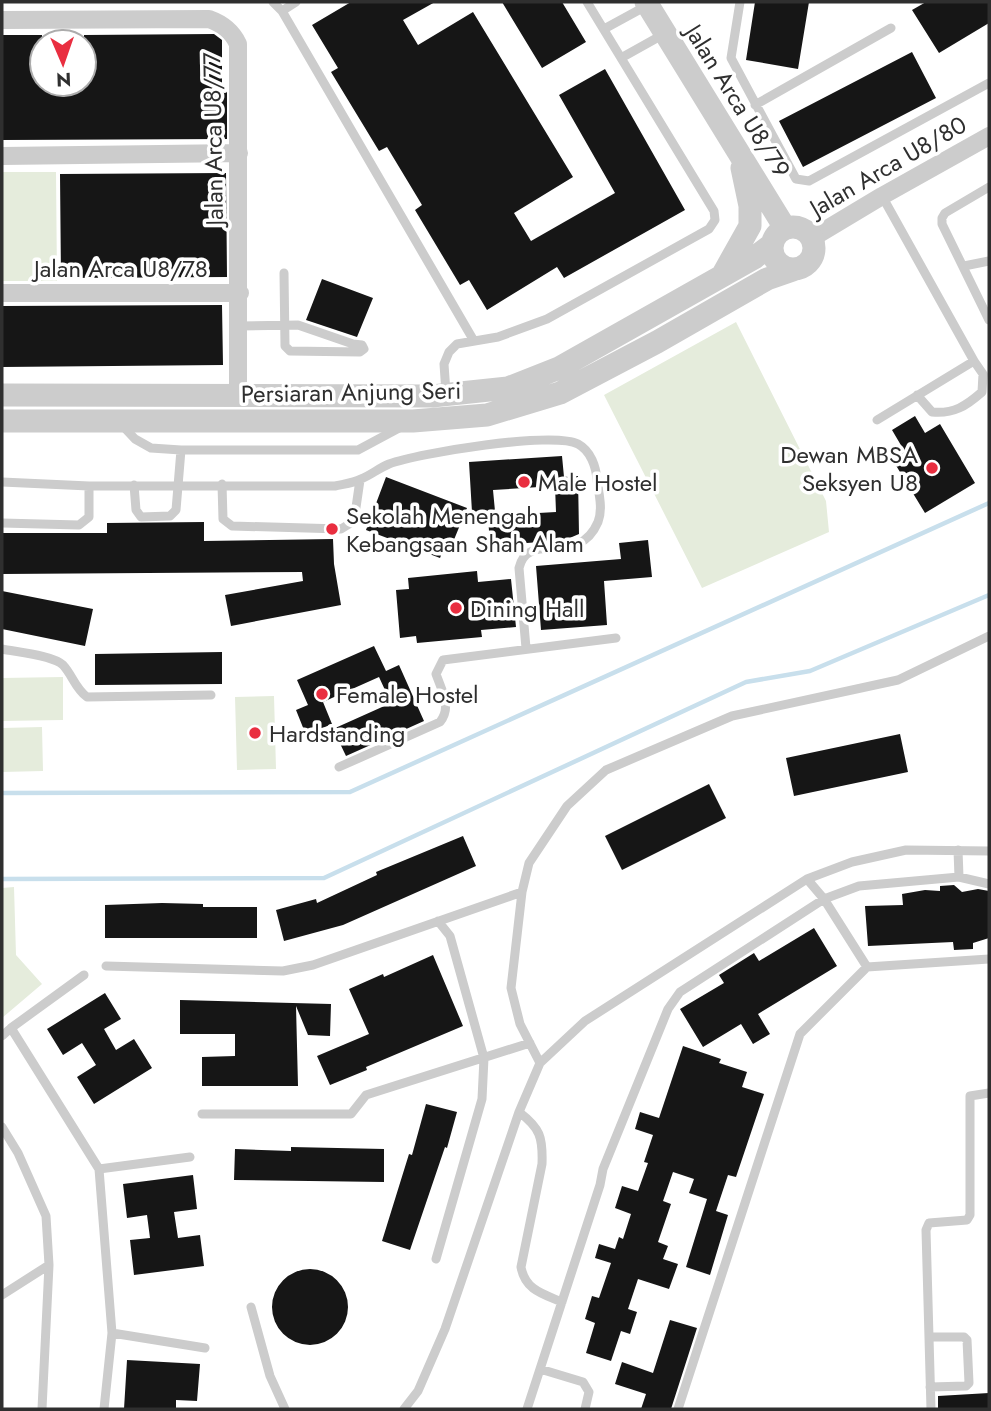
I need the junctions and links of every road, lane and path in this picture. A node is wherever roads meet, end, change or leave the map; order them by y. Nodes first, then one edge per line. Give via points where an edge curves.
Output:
1 (273, 2) edge
2 (296, 2) edge
3 (587, 2) edge
4 (740, 2) edge
5 (647, 3) edge
6 (282, 11) junction
7 (2, 20) edge
8 (891, 28) dead end
9 (604, 29) junction
10 (665, 33) junction
11 (621, 58) junction
12 (989, 83) edge
13 (755, 105) junction
14 (989, 136) edge
15 (738, 152) junction
16 (239, 153) junction
17 (2, 156) edge
18 (989, 187) edge
19 (882, 196) junction
20 (778, 236) junction
21 (812, 239) junction
22 (989, 261) edge
23 (964, 267) junction
24 (793, 270) junction
25 (284, 273) dead end
26 (722, 276) junction
27 (2, 293) edge
28 (240, 293) junction
29 (985, 302) edge
30 (989, 320) edge
31 (284, 325) junction
32 (239, 326) junction
33 (474, 341) junction
34 (974, 361) junction
35 (2, 395) edge
36 (238, 395) junction
37 (446, 395) junction
38 (918, 395) junction
39 (877, 419) dead end
40 (117, 420) junction
41 (2, 421) edge
42 (413, 421) junction
43 (181, 450) junction
44 (360, 480) junction
45 (2, 482) edge
46 (222, 484) junction
47 (134, 485) junction
48 (179, 485) junction
49 (89, 486) junction
50 (2, 523) edge
51 (989, 636) edge
52 (616, 638) dead end
53 (526, 648) junction
54 (2, 649) edge
55 (211, 695) dead end
56 (339, 767) dead end
57 (958, 850) junction
58 (989, 851) edge
59 (959, 877) junction
60 (807, 879) junction
61 (989, 884) edge
62 (522, 892) junction
63 (824, 899) junction
64 (438, 921) junction
65 (989, 958) edge
66 (106, 966) dead end
67 (867, 967) junction
68 (85, 975) dead end
69 (11, 1028) junction
70 (2, 1036) edge
71 (530, 1042) junction
72 (484, 1058) junction
73 (540, 1063) junction
74 (989, 1093) edge
75 (519, 1112) junction
76 (202, 1114) dead end
77 (2, 1127) edge
78 (190, 1157) dead end
79 (99, 1168) junction
80 (436, 1259) dead end
81 (50, 1265) junction
82 (2, 1295) edge
83 (562, 1302) junction
84 (251, 1307) dead end
85 (112, 1333) junction
86 (929, 1337) junction
87 (205, 1348) dead end
88 (540, 1369) junction
89 (930, 1387) junction
90 (42, 1409) edge
91 (104, 1409) edge
92 (285, 1409) edge
93 (404, 1409) edge
94 (527, 1409) edge
95 (585, 1409) edge
96 (678, 1409) edge
97 (930, 1409) edge

1 - 6 lane
2 - 6 lane
3 - 9 lane
4 - 13 lane via 731,58
5 - 9 lane
5 - 10 street, Jalan Arca U8/79
6 - 33 lane
7 - 16 street, Jalan Arca U8/77 via 209,19 220,23 239,44
8 - 13 lane
9 - 11 lane
10 - 11 lane
10 - 15 street, Jalan Arca U8/79
11 - 33 lane via 714,211 715,220 709,229 547,319
12 - 13 lane via 809,181 796,179
14 - 19 street, Jalan Arca U8/80
15 - 20 street, Jalan Arca U8/79
15 - 26 street via 750,226
16 - 17 street
16 - 28 street, Jalan Arca U8/77
18 - 23 lane via 942,218
19 - 21 street, Jalan Arca U8/80
19 - 34 lane
20 - 21 street via 801,228
20 - 24 street via 772,254 783,268
20 - 26 street, Persiaran Anjung Seri via 754,258
21 - 24 street via 809,263
22 - 23 lane
23 - 29 lane
24 - 42 street, Persiaran Anjung Seri via 767,279 560,393 487,415
25 - 31 lane
26 - 37 street, Persiaran Anjung Seri via 559,368 508,388
27 - 28 street, Jalan Arca U8/78
28 - 32 street, Jalan Arca U8/77
29 - 30 lane
31 - 31 lane via 298,325 364,349 290,351 285,346
31 - 32 lane
32 - 36 street, Jalan Arca U8/77
33 - 37 lane via 457,344 449,352 444,364
34 - 38 lane
34 - 38 lane via 983,374 982,392 966,406 948,414 932,412
35 - 36 street, Persiaran Anjung Seri
36 - 37 street, Persiaran Anjung Seri
38 - 39 lane
40 - 41 street, Persiaran Anjung Seri
40 - 42 street, Persiaran Anjung Seri
40 - 43 lane via 151,448
42 - 43 lane via 358,450
43 - 48 lane
44 - 46 lane via 335,486
44 - 46 lane via 354,521 341,529 232,526 223,519
44 - 53 lane via 388,464 439,450 552,439 576,442 585,449 596,466 598,522 588,540 576,546 530,551 521,559
45 - 49 lane
46 - 48 lane
47 - 48 lane
47 - 48 lane via 141,517 170,516 176,510
47 - 49 lane
49 - 50 lane via 89,517 79,525
51 - 62 lane via 898,680 732,716 606,770 567,806 529,863
52 - 53 lane
53 - 56 lane via 443,660 436,674 447,707 440,722
54 - 55 lane via 62,664 78,691 87,697
57 - 58 lane
57 - 59 lane
57 - 60 lane via 906,850 852,862
59 - 61 lane
59 - 63 lane via 859,886
60 - 63 lane
60 - 73 lane via 585,1021
62 - 64 lane
62 - 71 lane via 511,988
63 - 67 lane
63 - 83 lane via 680,992 668,1009 603,1169
64 - 66 lane via 283,971
64 - 72 lane via 450,936
65 - 67 lane
67 - 96 lane via 800,1034
68 - 69 lane
69 - 70 lane
69 - 79 lane
71 - 72 lane
71 - 73 lane
72 - 76 lane via 366,1095 351,1114
72 - 80 lane via 481,1099
73 - 75 lane
74 - 86 lane via 970,1096 971,1215 967,1220 929,1223 926,1230
75 - 83 lane via 533,1122 543,1146 522,1274 531,1289
75 - 93 lane via 445,1329 418,1391
77 - 81 lane via 46,1216
78 - 79 lane
79 - 85 lane
81 - 82 lane
81 - 90 lane
83 - 88 lane
84 - 92 lane via 270,1376
85 - 87 lane
85 - 91 lane
86 - 89 lane
86 - 89 lane via 967,1340 969,1383
88 - 94 lane
88 - 95 lane via 583,1382 589,1392
89 - 97 lane

